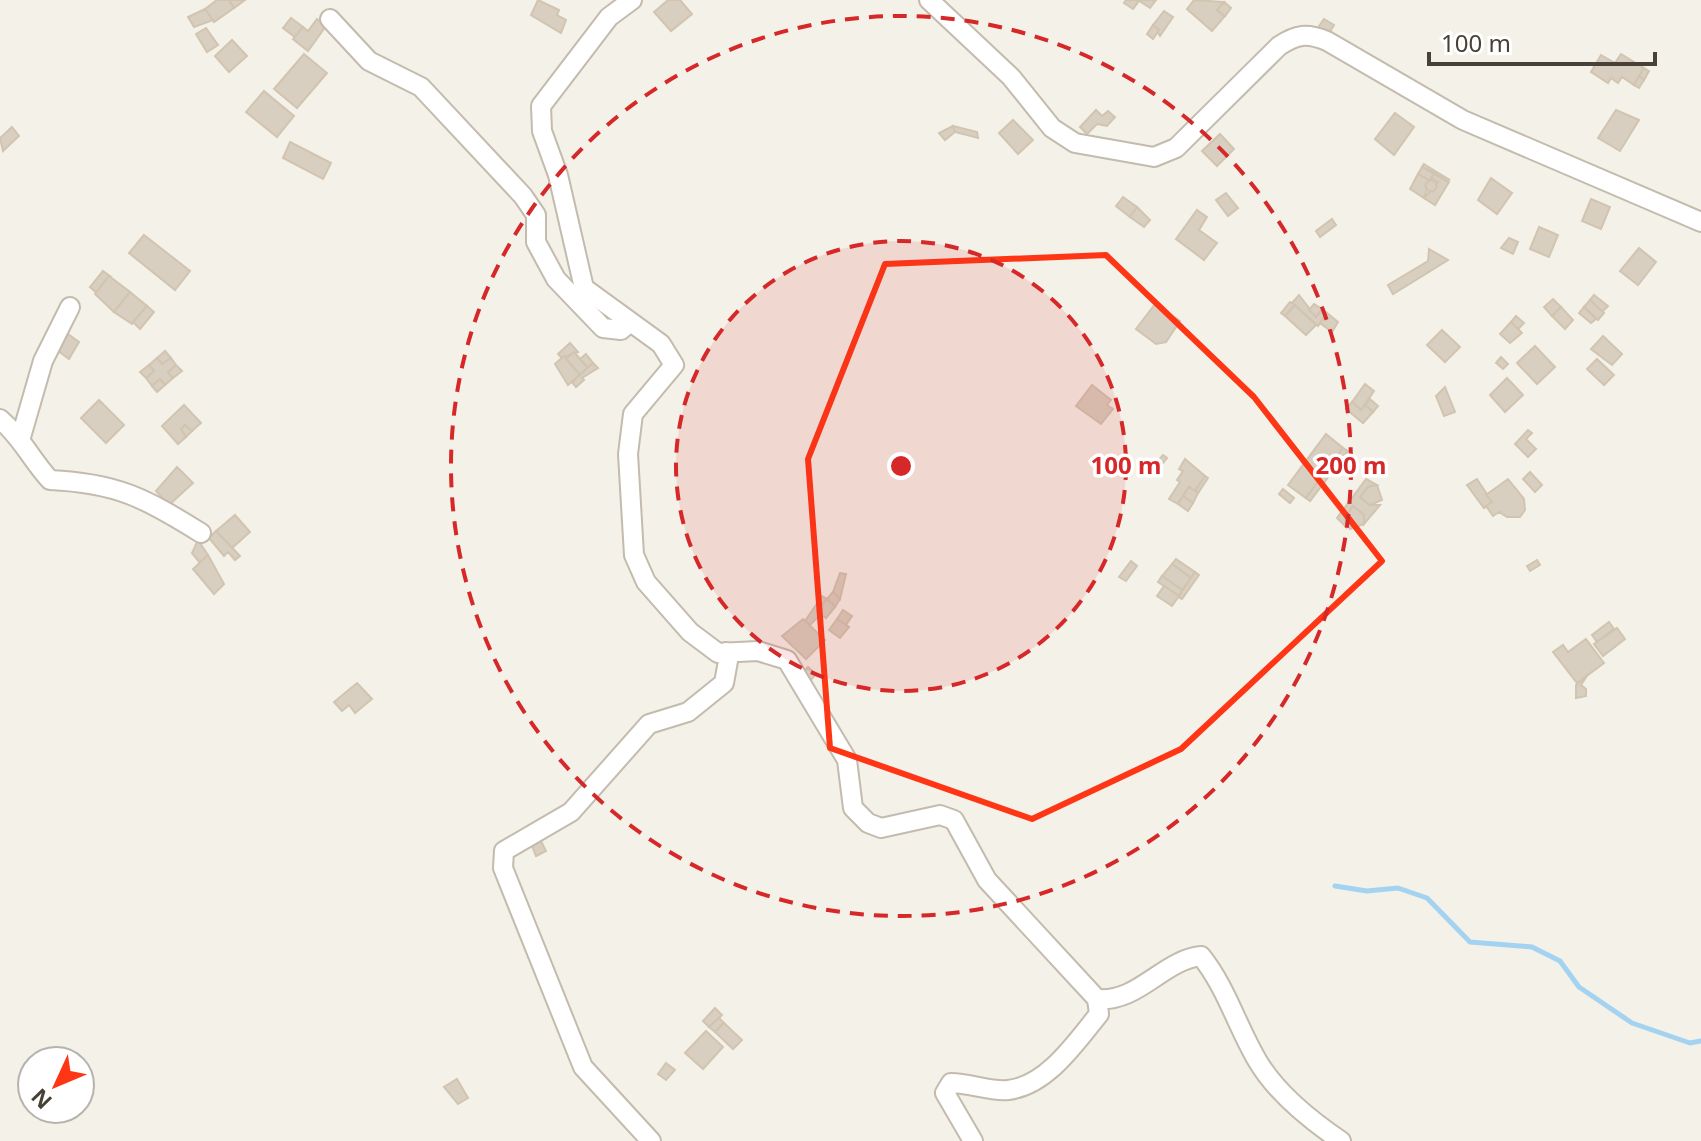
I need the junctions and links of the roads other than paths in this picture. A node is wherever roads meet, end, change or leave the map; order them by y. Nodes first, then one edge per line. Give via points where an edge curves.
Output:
1 (632, 0) edge
2 (929, 0) edge
3 (330, 19) dead end
4 (1701, 222) edge
5 (70, 307) dead end
6 (630, 322) junction
7 (0, 419) edge
8 (21, 437) junction
9 (201, 533) dead end
10 (726, 652) junction
11 (1097, 999) junction
12 (651, 1141) edge
13 (973, 1141) edge
14 (1341, 1141) edge

1 - 6 street via 609,17 541,106 542,131 558,175 584,288
2 - 4 street via 1011,77 1052,128 1075,143 1154,157 1176,148 1279,46 1309,34 1463,120
3 - 6 street via 369,61 421,87 523,196 536,215 536,242 556,279 603,328 621,330
5 - 8 street via 43,361
6 - 10 street via 661,344 674,365 633,414 628,454 634,555 646,582 690,632 718,653
7 - 8 street
8 - 9 street via 28,455 50,480 95,482 137,497
10 - 11 street via 758,651 787,660 847,760 853,808 881,828 940,815 954,820 987,880
10 - 12 street via 724,683 688,712 649,724 571,812 504,851 503,868 583,1067
11 - 13 street via 1099,1014 1067,1053 1031,1083 1007,1091 951,1083 945,1093
11 - 14 street via 1110,1000 1137,989 1186,958 1201,956 1258,1062 1305,1117

